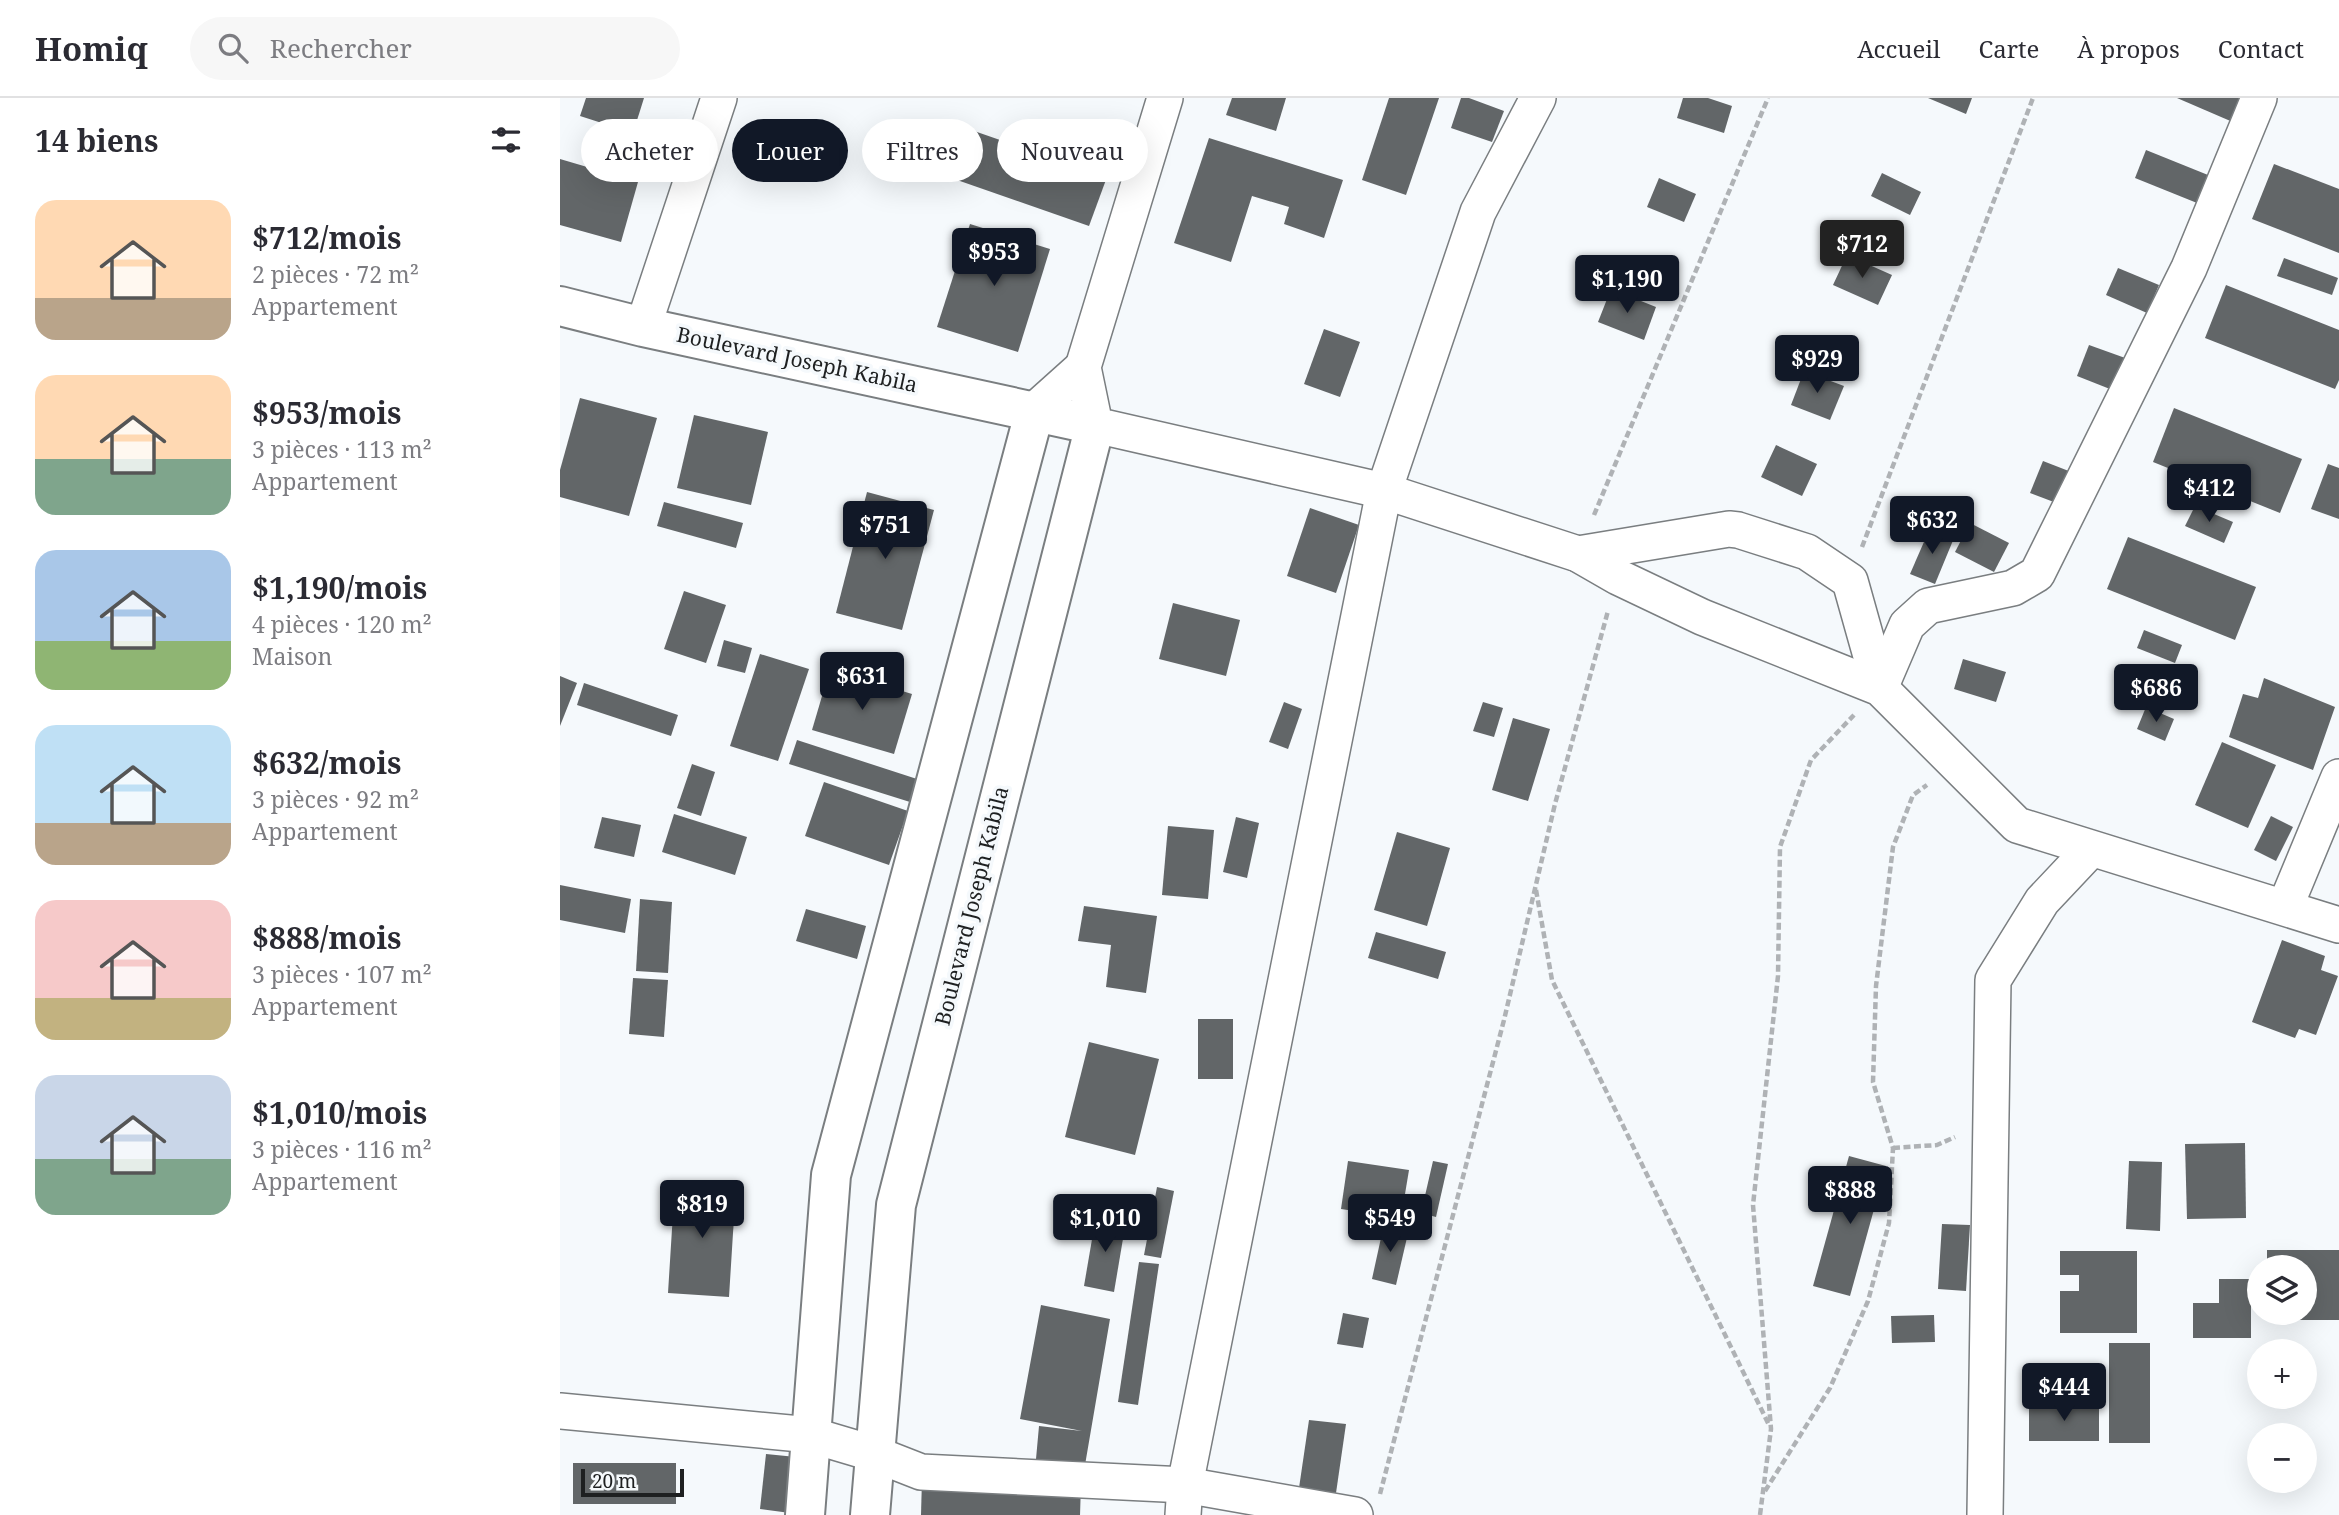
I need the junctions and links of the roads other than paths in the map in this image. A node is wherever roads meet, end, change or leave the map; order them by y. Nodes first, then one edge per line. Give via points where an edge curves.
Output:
1 (719, 98) edge
2 (1165, 98) edge
3 (1538, 98) edge
4 (2259, 98) edge
5 (560, 306) edge
6 (643, 327) junction
7 (1083, 367) junction
8 (1035, 410) junction
9 (1095, 425) junction
10 (1384, 491) junction
11 (1578, 554) junction
12 (1880, 688) junction
13 (2339, 777) edge
14 (2091, 849) junction
15 (2285, 908) junction
16 (2339, 925) edge
17 (560, 1411) edge
18 (811, 1435) junction
19 (875, 1454) junction
20 (1184, 1500) edge
21 (1367, 1508) edge
22 (1982, 1514) edge
23 (805, 1515) edge
24 (870, 1515) edge

1 - 6 street
2 - 7 street
3 - 10 street via 1478,212
4 - 12 street via 2189,268 2037,574 2013,588 1928,606 1907,625
5 - 6 street, Boulevard Joseph Kabila
6 - 8 street, Boulevard Joseph Kabila
7 - 8 street
7 - 9 street, Boulevard Joseph Kabila
8 - 9 street, Boulevard Joseph Kabila
8 - 18 street via 831,1175
9 - 10 street
9 - 19 street, Boulevard Joseph Kabila via 896,1205
10 - 11 street
10 - 20 street
11 - 12 street via 1702,617
11 - 12 street via 1718,530 1738,530 1807,552 1850,581
12 - 14 street via 2017,825
13 - 15 street
14 - 15 street
14 - 22 street via 2042,901 1993,980
15 - 16 street
17 - 18 street
18 - 19 street
18 - 23 street
19 - 20 street via 921,1472
19 - 24 street, Boulevard Joseph Kabila
20 - 21 street

